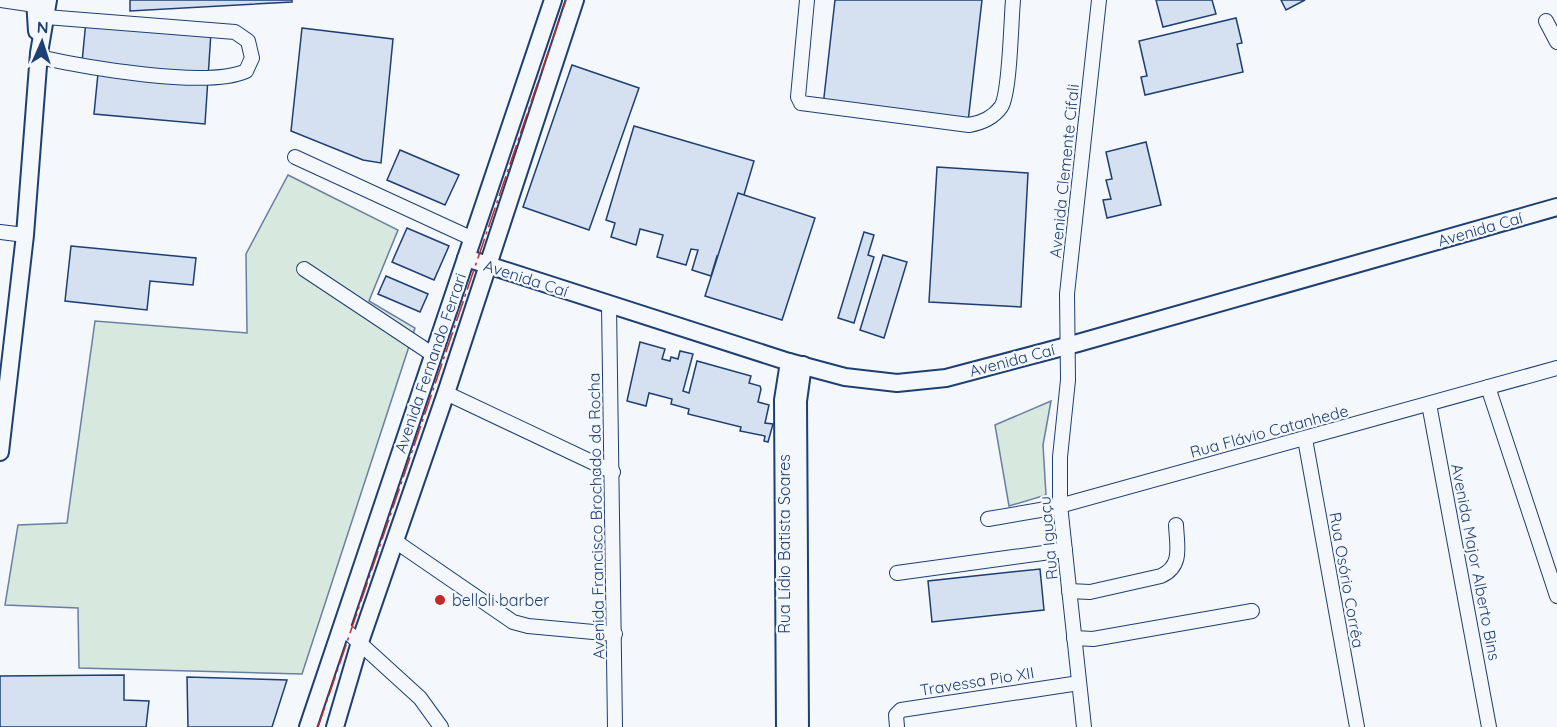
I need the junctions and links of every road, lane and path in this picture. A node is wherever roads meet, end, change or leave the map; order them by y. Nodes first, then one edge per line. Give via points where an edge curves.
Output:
1 (1, 0) edge
2 (553, 0) edge
3 (575, 0) edge
4 (807, 0) edge
5 (1013, 0) edge
6 (1099, 0) edge
7 (41, 6) edge
8 (1546, 21) dead end
9 (1557, 42) edge
10 (538, 43) junction
11 (558, 48) junction
12 (39, 55) junction
13 (295, 157) dead end
14 (1557, 207) edge
15 (0, 232) edge
16 (25, 235) junction
17 (473, 239) junction
18 (466, 258) junction
19 (488, 266) junction
20 (304, 269) dead end
21 (609, 305) junction
22 (1066, 345) junction
23 (432, 354) junction
24 (796, 364) junction
25 (1557, 368) edge
26 (1488, 387) junction
27 (446, 393) junction
28 (1430, 404) junction
29 (3, 412) edge
30 (1305, 439) junction
31 (0, 452) edge
32 (613, 472) junction
33 (1060, 505) junction
34 (988, 519) dead end
35 (1176, 525) dead end
36 (395, 541) junction
37 (1065, 550) junction
38 (897, 573) dead end
39 (1069, 591) junction
40 (1557, 596) edge
41 (1252, 611) dead end
42 (342, 627) junction
43 (615, 634) junction
44 (1074, 638) junction
45 (360, 642) junction
46 (792, 660) junction
47 (1079, 683) junction
48 (308, 727) edge
49 (335, 727) edge
50 (441, 727) edge
51 (615, 727) edge
52 (785, 727) edge
53 (800, 727) edge
54 (897, 727) edge
55 (1084, 727) edge
56 (1357, 727) edge
57 (1489, 727) edge

1 - 7 street
2 - 10 main road, Avenida Fernando Ferrari
3 - 11 main road, Avenida Fernando Ferrari
4 - 5 street via 798,97 801,103 969,125 991,117 1004,99
6 - 22 street, Avenida Clemente Cifali via 1067,294
7 - 12 main road
7 - 12 street via 235,32 248,41 252,58 246,71 233,78 160,76
8 - 9 street
10 - 11 main road
10 - 17 main road, Avenida Fernando Ferrari
11 - 19 main road, Avenida Fernando Ferrari
12 - 16 main road
13 - 17 street
14 - 22 main road, Avenida Caí
15 - 16 street
16 - 29 main road
17 - 18 main road, Avenida Fernando Ferrari
18 - 19 main road, Avenida Caí
18 - 23 main road, Avenida Fernando Ferrari
19 - 21 main road, Avenida Caí
19 - 27 main road, Avenida Fernando Ferrari
20 - 23 street
21 - 24 main road, Avenida Caí
21 - 32 street, Avenida Francisco Brochado da Rocha
22 - 24 main road, Avenida Caí via 924,381 872,381
22 - 33 street, Rua Iguaçu via 1068,380 1060,457
23 - 42 main road, Avenida Fernando Ferrari
24 - 46 main road, Rua Lídio Batista Soares via 783,400 791,459
25 - 26 street, Rua Flávio Catanhede
26 - 28 street, Rua Flávio Catanhede
26 - 40 street
27 - 32 street
27 - 36 main road, Avenida Fernando Ferrari
28 - 30 street, Rua Flávio Catanhede
28 - 57 street, Avenida Major Alberto Bins
29 - 31 main road
30 - 33 street, Rua Flávio Catanhede
30 - 56 street, Rua Osório Corrêa
32 - 43 street, Avenida Francisco Brochado da Rocha
33 - 34 street, Rua Flávio Catanhede
33 - 37 street, Rua Iguaçu
35 - 39 street via 1177,563 1173,571 1090,592
36 - 43 street via 513,622
36 - 45 main road, Avenida Fernando Ferrari
37 - 38 street
37 - 39 street, Rua Iguaçu
39 - 44 street, Rua Iguaçu
41 - 44 street via 1092,639
42 - 45 street
42 - 48 main road, Avenida Fernando Ferrari
43 - 51 street, Avenida Francisco Brochado da Rocha
44 - 47 street, Rua Iguaçu
45 - 49 main road, Avenida Fernando Ferrari
45 - 50 street via 420,698
46 - 52 main road, Rua Lídio Batista Soares
46 - 53 main road, Rua Lídio Batista Soares
47 - 54 street, Travessa Pio XII via 901,710 896,715
47 - 55 street, Rua Iguaçu

